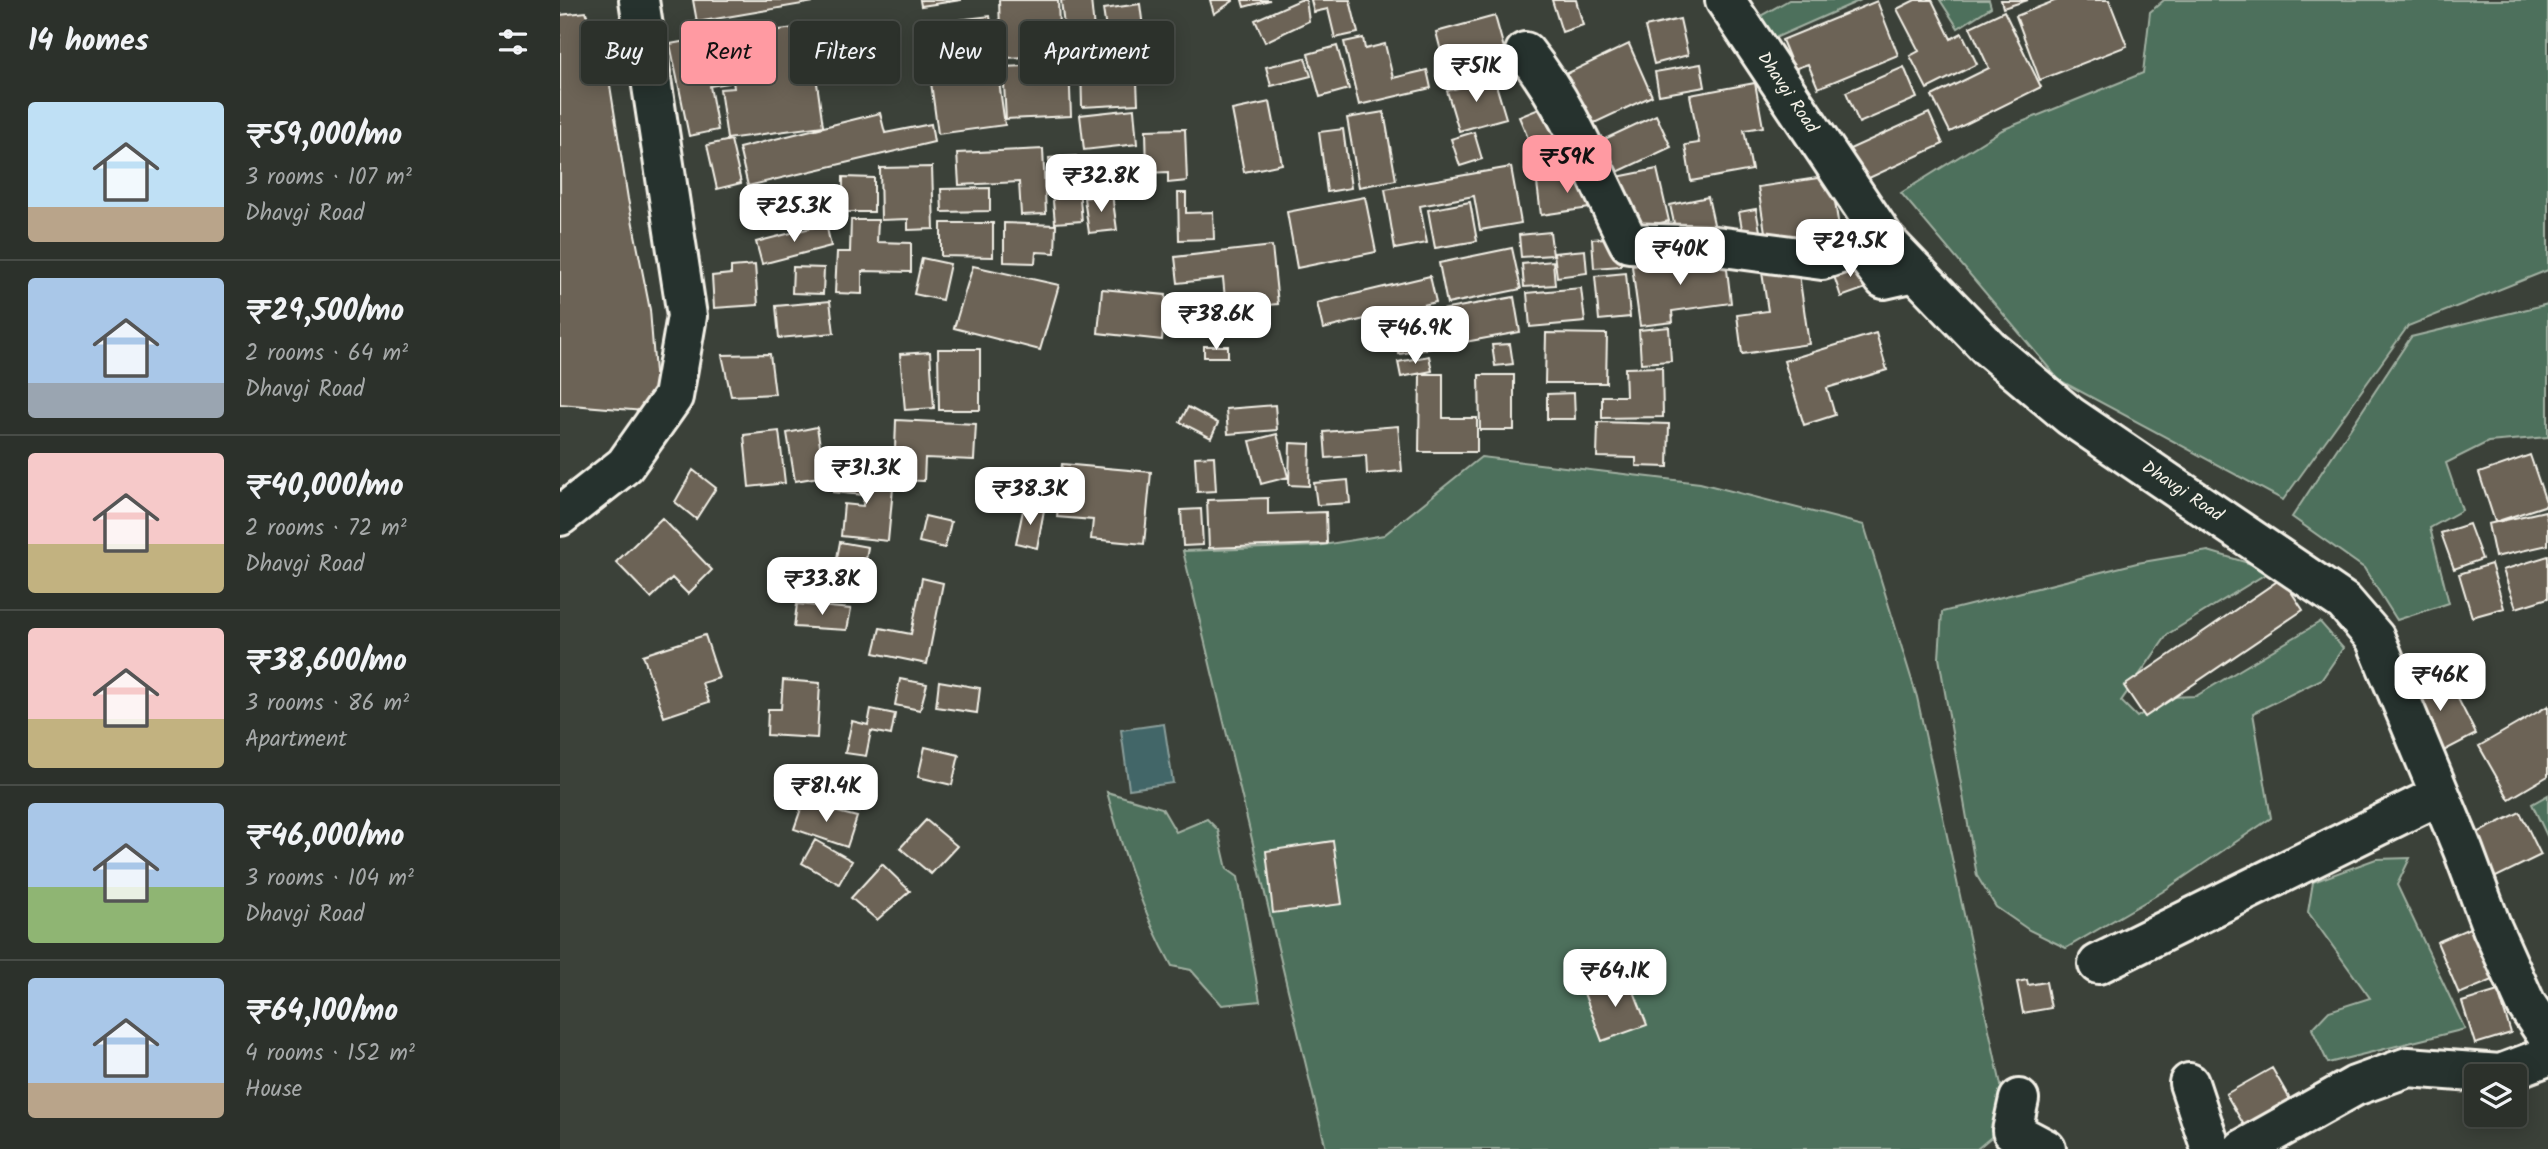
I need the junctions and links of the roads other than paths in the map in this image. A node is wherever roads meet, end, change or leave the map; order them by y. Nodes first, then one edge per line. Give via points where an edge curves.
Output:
1 (639, 0) edge
2 (1725, 0) edge
3 (1524, 52) dead end
4 (1915, 272) junction
5 (560, 516) edge
6 (2441, 795) junction
7 (2098, 964) dead end
8 (2548, 1037) edge
9 (2548, 1056) edge
10 (2189, 1083) dead end
11 (2019, 1099) dead end
12 (2046, 1149) edge
13 (2211, 1149) edge
14 (2243, 1149) edge

1 - 5 street via 687,316 673,397 625,465
2 - 4 street, Dhavgi Road via 1886,241
3 - 4 street via 1567,114 1629,243 1716,246 1822,260 1860,247 1884,279
4 - 6 street, Dhavgi Road via 1989,348 2070,416 2344,602 2375,638
6 - 7 street
6 - 8 street, Dhavgi Road via 2491,928 2526,1004
9 - 14 street via 2500,1074 2409,1068 2355,1086
10 - 13 street
11 - 12 street via 2012,1131

